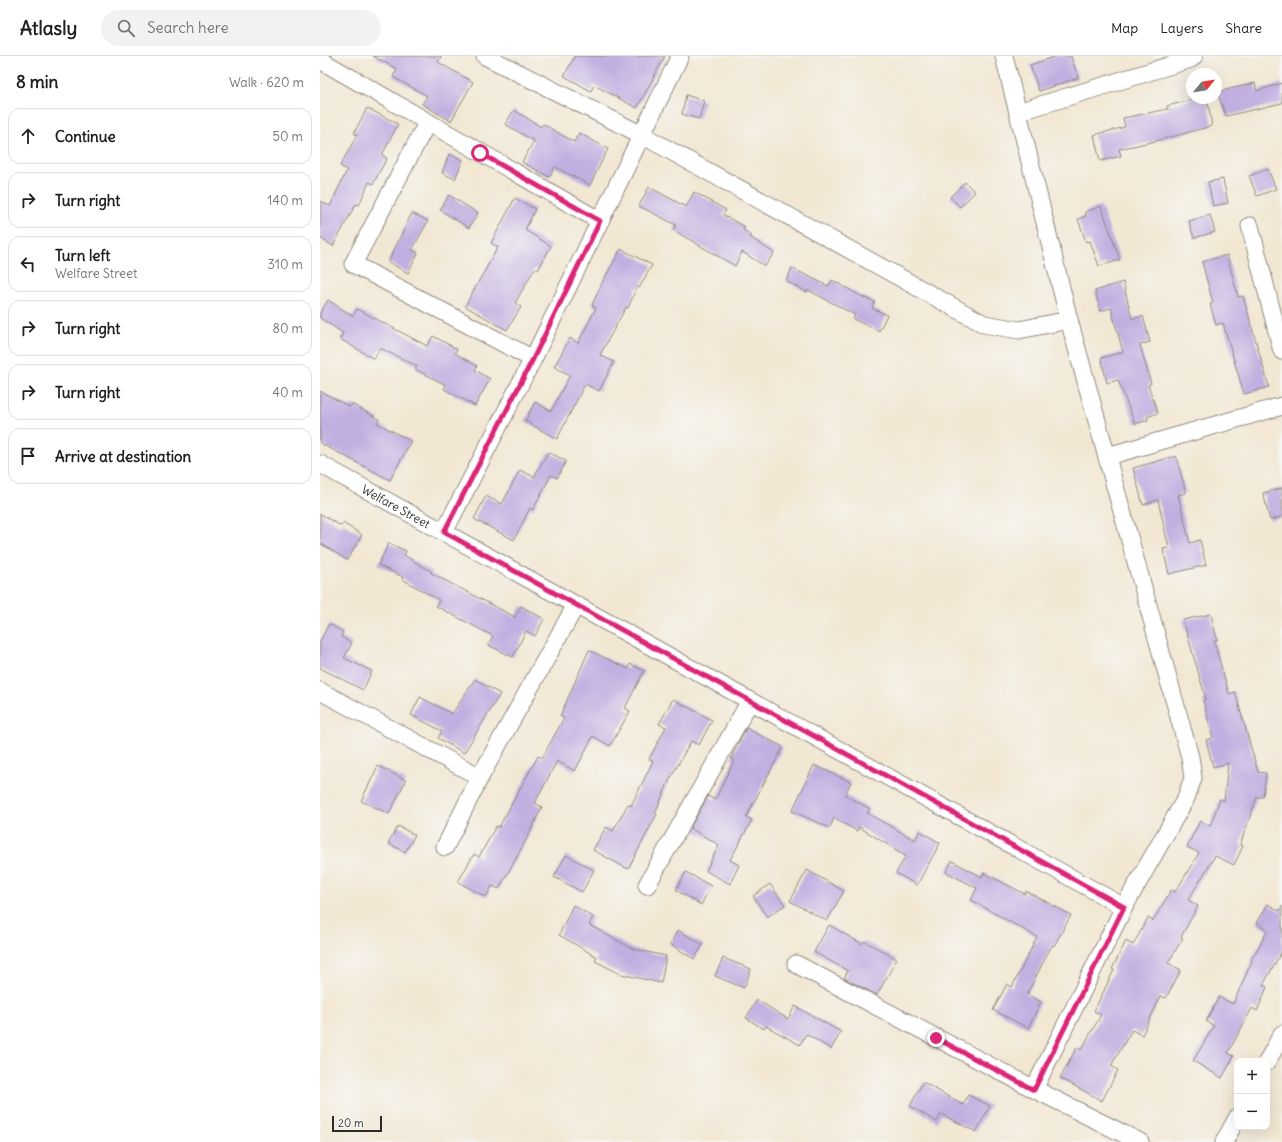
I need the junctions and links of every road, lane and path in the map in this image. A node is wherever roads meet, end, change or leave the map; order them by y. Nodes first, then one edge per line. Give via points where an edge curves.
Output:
1 (485, 56) edge
2 (680, 56) edge
3 (1004, 56) edge
4 (1194, 56) edge
5 (320, 60) edge
6 (1018, 112) junction
7 (427, 123) junction
8 (642, 136) junction
9 (600, 221) junction
10 (1250, 226) dead end
11 (1070, 320) junction
12 (1282, 351) edge
13 (533, 359) junction
14 (1282, 406) edge
15 (1108, 456) junction
16 (320, 464) edge
17 (444, 532) junction
18 (576, 605) junction
19 (320, 691) edge
20 (750, 701) junction
21 (480, 777) junction
22 (445, 847) dead end
23 (647, 885) dead end
24 (1124, 907) junction
25 (796, 964) dead end
26 (1282, 1034) edge
27 (1269, 1058) edge
28 (1034, 1090) junction
29 (1234, 1124) edge
30 (1140, 1142) edge
31 (1224, 1142) edge

1 - 8 street
2 - 8 street
3 - 6 street
4 - 6 street
5 - 7 street
6 - 11 street
7 - 9 street
7 - 13 street via 353,264
8 - 9 street
8 - 11 street via 984,324 1019,330
9 - 13 street
10 - 12 street
11 - 15 street
13 - 17 street
14 - 15 street
15 - 24 street via 1190,757 1193,778 1186,798
16 - 17 street, Welfare Street
17 - 18 street, Welfare Street
18 - 20 street, Welfare Street
18 - 21 street
19 - 21 street
20 - 23 street
20 - 24 street, Welfare Street
21 - 22 street
24 - 28 street
25 - 28 street
26 - 27 street
28 - 30 street
29 - 31 street

